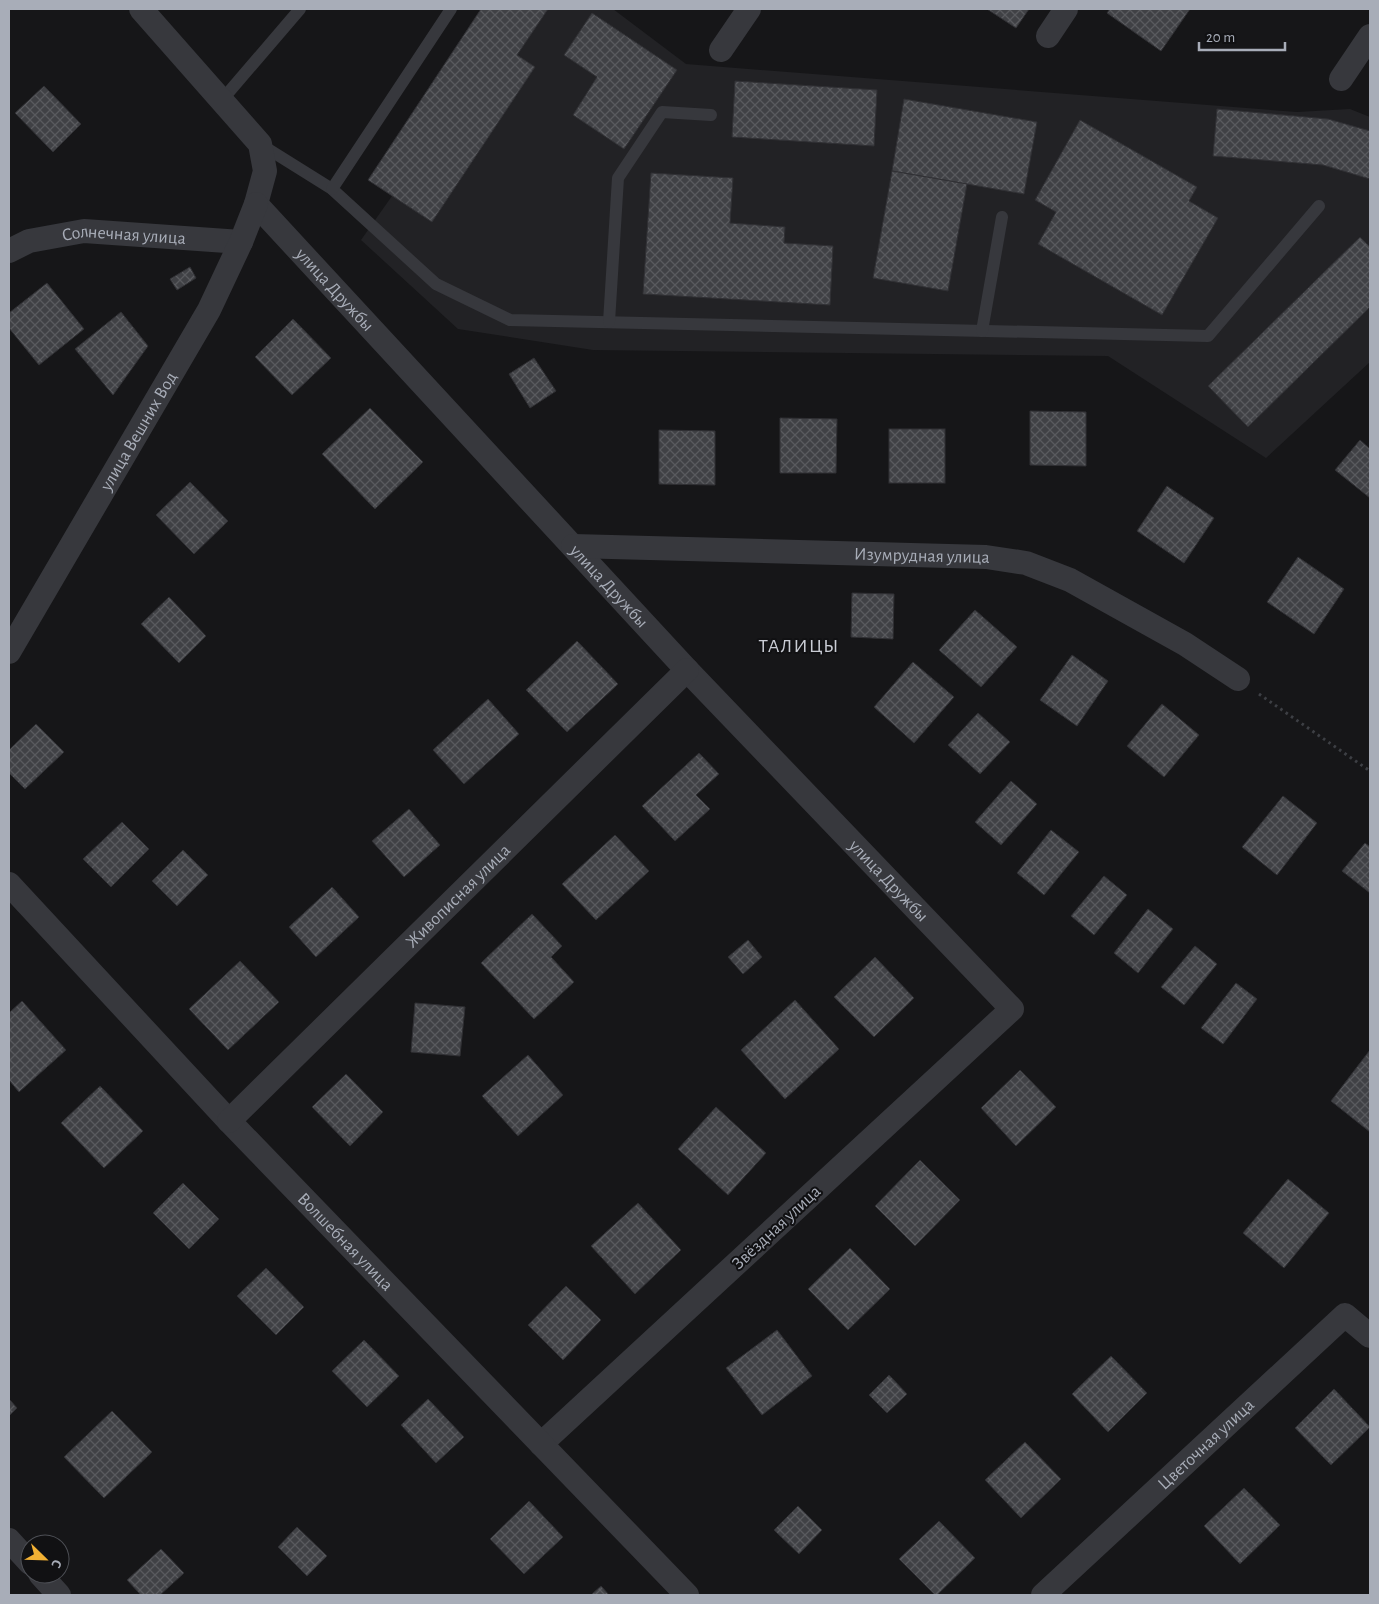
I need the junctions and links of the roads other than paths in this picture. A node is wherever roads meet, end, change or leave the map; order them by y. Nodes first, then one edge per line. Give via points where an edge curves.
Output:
1 (141, 9) edge
2 (300, 9) edge
3 (451, 9) edge
4 (749, 9) edge
5 (1066, 9) edge
6 (1048, 36) dead end
7 (1370, 36) edge
8 (721, 50) dead end
9 (1341, 79) dead end
10 (222, 100) junction
11 (711, 115) dead end
12 (260, 144) junction
13 (332, 188) junction
14 (256, 204) junction
15 (1319, 206) dead end
16 (1002, 217) dead end
17 (241, 242) junction
18 (9, 251) edge
19 (609, 322) junction
20 (982, 331) junction
21 (574, 546) junction
22 (9, 652) edge
23 (687, 670) junction
24 (1238, 679) road end
25 (9, 884) edge
26 (1012, 1010) joint
27 (229, 1121) junction
28 (1370, 1336) edge
29 (541, 1444) junction
30 (9, 1540) edge
31 (20, 1552) edge
32 (49, 1584) edge
33 (59, 1595) edge
34 (687, 1595) edge
35 (1043, 1595) edge

1 - 10 street
2 - 10 lane
3 - 13 lane
4 - 8 street
5 - 6 street
7 - 9 street
10 - 12 street
11 - 19 lane via 662,112 618,178
12 - 13 lane
12 - 14 street via 265,171
13 - 19 lane via 436,284 510,320
14 - 17 street, улица Вешних Вод
14 - 21 street, улица Дружбы
15 - 20 lane via 1208,336
16 - 20 lane
17 - 18 street, Солнечная улица via 84,231 29,241
17 - 22 street, улица Вешних Вод via 208,310
19 - 20 lane
21 - 23 street, улица Дружбы
21 - 24 street, Изумрудная улица via 986,557 1026,563 1070,580 1185,644
23 - 26 street, улица Дружбы
23 - 27 street, Живописная улица
25 - 27 street, Волшебная улица
26 - 29 street, Звёздная улица
27 - 29 street, Волшебная улица
28 - 35 street, Цветочная улица via 1345,1314
29 - 34 street, Волшебная улица
30 - 31 street
32 - 33 street

